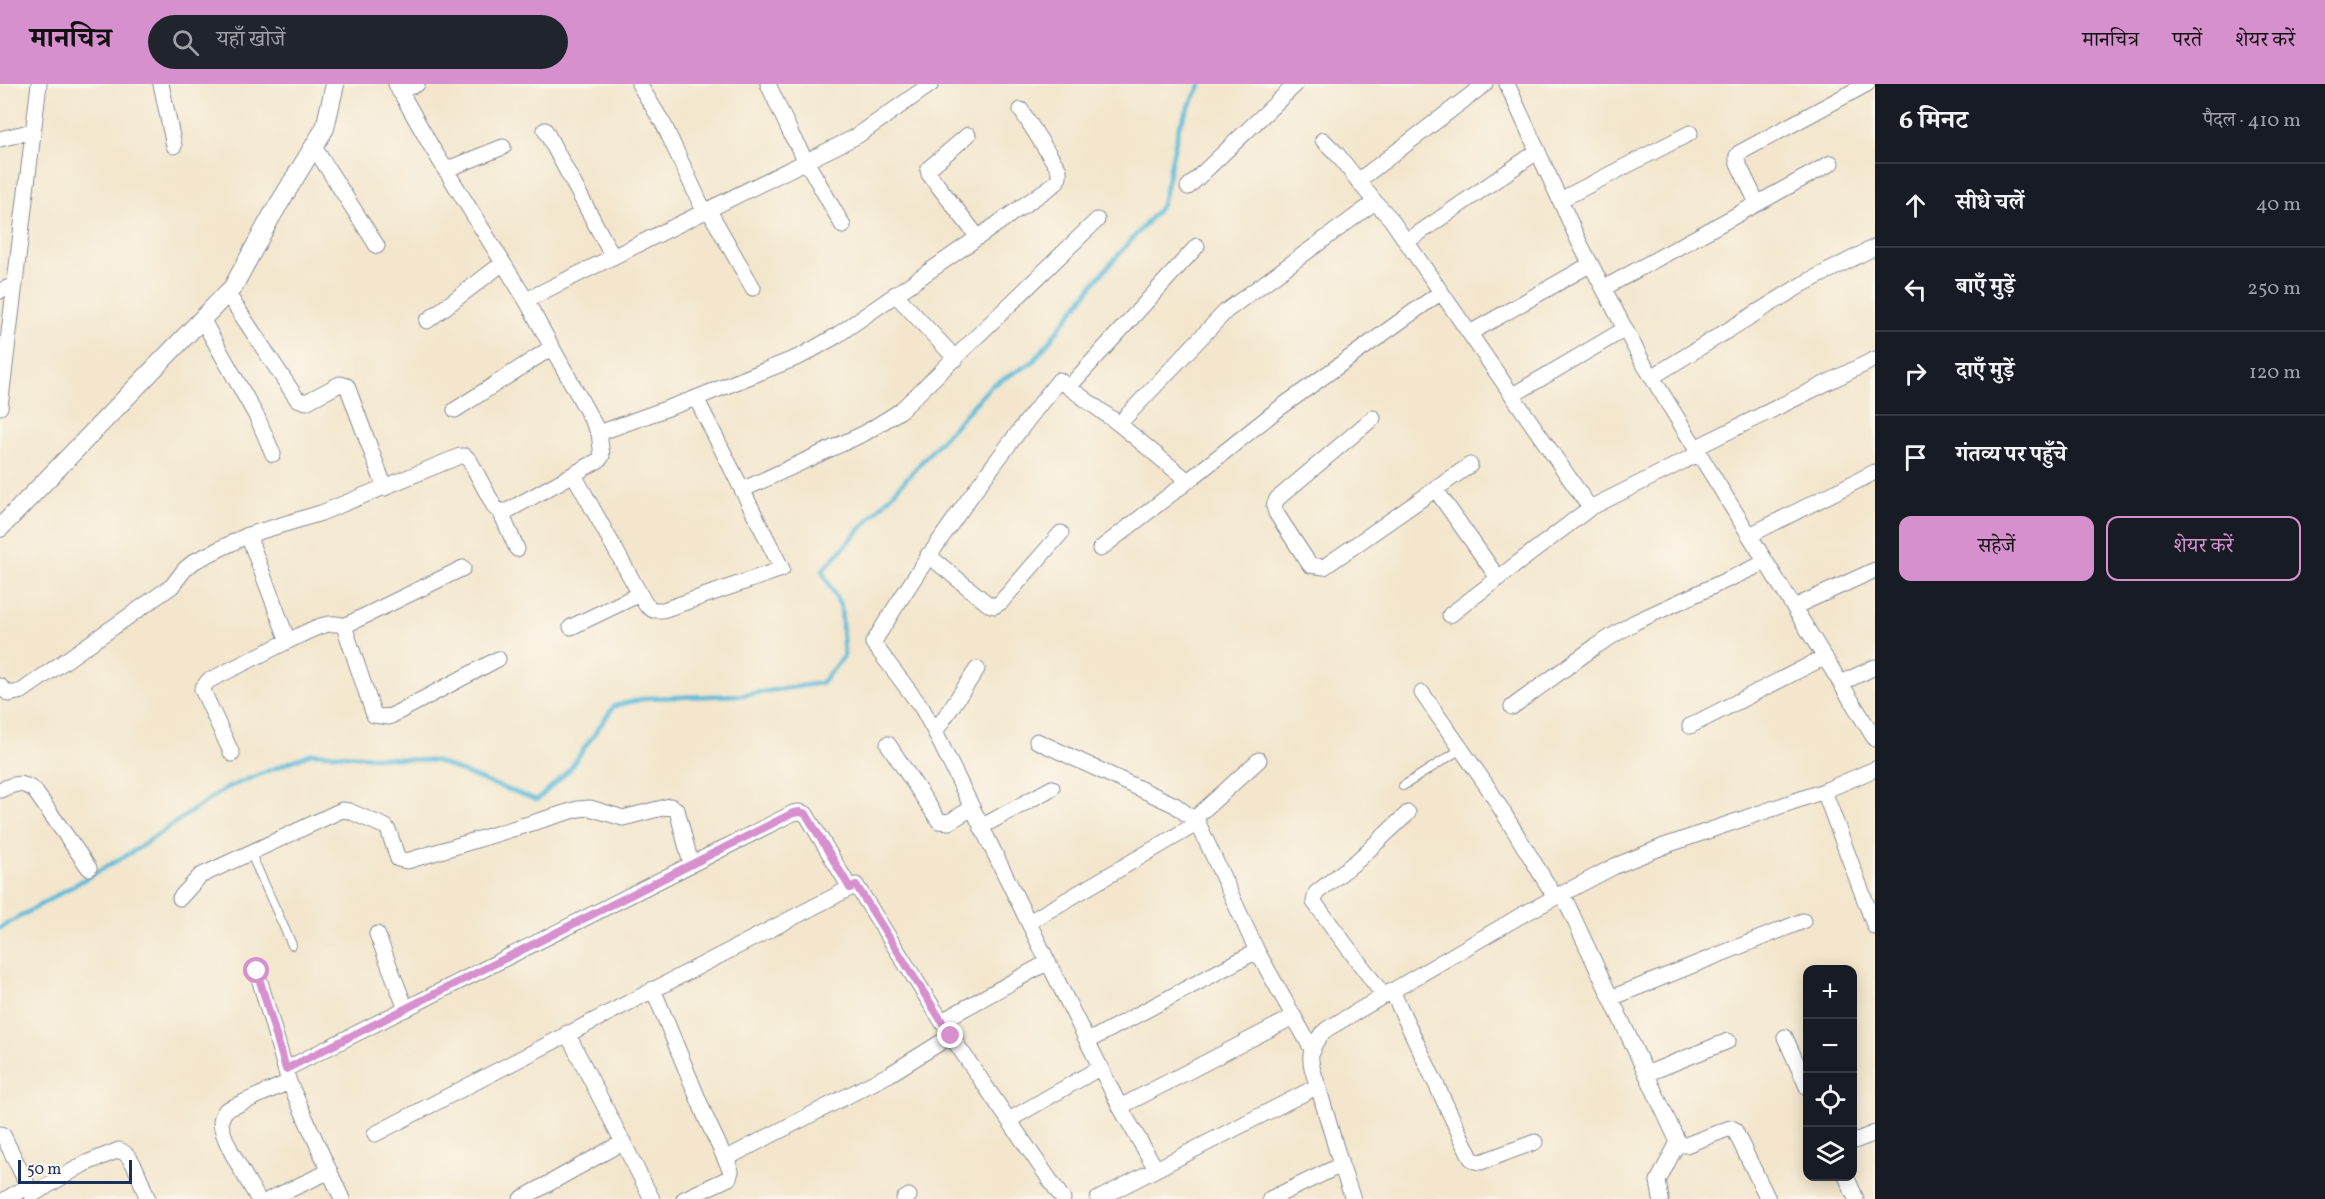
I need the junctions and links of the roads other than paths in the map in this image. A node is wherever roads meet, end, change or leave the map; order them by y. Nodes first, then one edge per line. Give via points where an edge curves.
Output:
1 (39, 84) edge
2 (161, 84) edge
3 (336, 84) edge
4 (417, 84) edge
5 (639, 84) edge
6 (768, 84) edge
7 (932, 84) edge
8 (1296, 84) edge
9 (1485, 84) edge
10 (1507, 84) edge
11 (1867, 84) edge
12 (398, 87) edge
13 (1021, 110) dead end
14 (545, 130) dead end
15 (33, 131) junction
16 (1690, 133) dead end
17 (968, 135) dead end
18 (0, 139) edge
19 (1323, 141) dead end
20 (174, 146) dead end
21 (314, 147) junction
22 (503, 147) dead end
23 (1538, 151) junction
24 (806, 161) junction
25 (1831, 163) dead end
26 (445, 170) junction
27 (1358, 181) junction
28 (1188, 187) dead end
29 (1560, 200) junction
30 (1374, 202) junction
31 (1757, 203) junction
32 (706, 210) junction
33 (1097, 220) dead end
34 (843, 226) dead end
35 (977, 236) junction
36 (1406, 242) junction
37 (377, 246) dead end
38 (1197, 246) dead end
39 (1875, 247) edge
40 (613, 257) junction
41 (502, 263) junction
42 (1591, 264) junction
43 (15, 285) junction
44 (753, 288) dead end
45 (1604, 288) junction
46 (0, 291) edge
47 (1441, 292) junction
48 (227, 293) junction
49 (895, 294) junction
50 (526, 300) junction
51 (202, 319) junction
52 (427, 321) dead end
53 (1625, 329) junction
54 (1470, 333) junction
55 (551, 348) junction
56 (956, 359) junction
57 (1875, 359) edge
58 (1652, 377) junction
59 (1069, 387) junction
60 (1513, 395) junction
61 (696, 398) junction
62 (0, 407) edge
63 (454, 410) dead end
64 (1373, 418) dead end
65 (1119, 424) junction
66 (599, 433) junction
67 (1696, 451) junction
68 (273, 454) dead end
69 (1470, 465) dead end
70 (1875, 471) edge
71 (574, 475) junction
72 (1188, 481) junction
73 (385, 488) junction
74 (742, 490) junction
75 (1436, 490) junction
76 (1590, 508) junction
77 (500, 511) junction
78 (0, 528) edge
79 (1061, 533) dead end
80 (1750, 535) junction
81 (248, 536) junction
82 (517, 549) dead end
83 (1100, 549) dead end
84 (928, 555) junction
85 (1766, 562) junction
86 (463, 568) dead end
87 (1875, 570) edge
88 (1498, 578) junction
89 (640, 594) junction
90 (1794, 607) junction
91 (1450, 615) dead end
92 (344, 626) junction
93 (571, 627) dead end
94 (288, 641) junction
95 (1825, 657) junction
96 (498, 659) dead end
97 (1875, 667) edge
98 (977, 669) dead end
99 (1840, 683) junction
100 (0, 686) edge
101 (1422, 693) dead end
102 (1512, 707) dead end
103 (1690, 726) dead end
104 (935, 732) junction
105 (1875, 739) edge
106 (1037, 741) dead end
107 (888, 744) dead end
108 (1461, 749) junction
109 (232, 754) dead end
110 (1259, 760) dead end
111 (1875, 769) edge
112 (1403, 786) dead end
113 (1052, 788) dead end
114 (0, 790) edge
115 (1824, 791) junction
116 (972, 807) junction
117 (1408, 813) dead end
118 (1196, 821) junction
119 (981, 827) junction
120 (250, 852) junction
121 (690, 864) junction
122 (89, 868) dead end
123 (850, 888) junction
124 (1559, 895) junction
125 (180, 898) dead end
126 (1803, 921) dead end
127 (1029, 922) junction
128 (1875, 927) edge
129 (377, 934) dead end
130 (292, 945) dead end
131 (1257, 951) junction
132 (1048, 962) junction
133 (257, 971) dead end
134 (653, 989) junction
135 (1388, 994) junction
136 (1611, 998) junction
137 (406, 1009) junction
138 (1293, 1017) junction
139 (942, 1021) junction
140 (567, 1033) junction
141 (951, 1036) junction
142 (1785, 1037) dead end
143 (1088, 1041) junction
144 (1728, 1041) dead end
145 (1313, 1052) junction
146 (1101, 1067) junction
147 (1646, 1074) junction
148 (287, 1076) junction
149 (1803, 1078) edge
150 (1318, 1086) junction
151 (1120, 1107) junction
152 (1009, 1120) junction
153 (1875, 1132) edge
154 (0, 1134) edge
155 (375, 1134) dead end
156 (1857, 1140) edge
157 (623, 1142) junction
158 (1535, 1142) dead end
159 (1678, 1142) junction
160 (725, 1159) junction
161 (1341, 1165) junction
162 (1156, 1169) junction
163 (330, 1171) junction
164 (1848, 1181) edge
165 (31, 1193) edge
166 (6, 1199) edge
167 (148, 1199) edge
168 (258, 1199) edge
169 (270, 1199) edge
170 (342, 1199) edge
171 (521, 1199) edge
172 (652, 1199) edge
173 (684, 1199) edge
174 (1063, 1199) edge
175 (1098, 1199) edge
176 (1270, 1199) edge
177 (1353, 1199) edge
178 (1661, 1199) edge
179 (1768, 1199) edge
180 (1856, 1199) edge

1 - 15 street
2 - 20 street
3 - 21 street via 325,128
4 - 12 street
5 - 32 street
6 - 24 street
7 - 24 street via 857,136
8 - 28 street
9 - 27 street
10 - 23 street
11 - 31 street via 1739,153 1737,161
12 - 26 street
13 - 35 street via 1059,170 1059,177 1056,183
14 - 40 street
15 - 18 street
15 - 43 street
16 - 29 street
17 - 35 street via 928,170
19 - 27 street
21 - 37 street
21 - 48 street
22 - 26 street
23 - 29 street
23 - 36 street
24 - 32 street
24 - 34 street
25 - 31 street
26 - 41 street
27 - 30 street
29 - 42 street
30 - 36 street
30 - 65 street via 1226,311
31 - 45 street
32 - 40 street
32 - 44 street
33 - 56 street
35 - 49 street
36 - 47 street
38 - 59 street
39 - 58 street via 1803,284
40 - 50 street
41 - 50 street
41 - 52 street
42 - 45 street
42 - 54 street
43 - 46 street
43 - 62 street
45 - 53 street
47 - 54 street
47 - 72 street via 1277,410
48 - 51 street
48 - 73 street via 297,399 306,402 340,384 347,386
49 - 56 street
49 - 61 street via 801,356
50 - 55 street
51 - 68 street via 258,419
51 - 78 street
53 - 58 street
53 - 60 street
54 - 60 street
55 - 63 street
55 - 66 street
56 - 74 street via 885,422
57 - 67 street
58 - 67 street
59 - 65 street
59 - 84 street via 1059,380
60 - 76 street
61 - 66 street
61 - 74 street
64 - 75 street via 1277,499 1274,506 1310,566 1324,567
65 - 72 street
66 - 71 street via 602,456
67 - 76 street
67 - 80 street
69 - 75 street
70 - 80 street
71 - 77 street via 507,511
71 - 89 street
72 - 83 street
73 - 77 street via 465,456
73 - 81 street
74 - 89 street via 782,568 663,610 653,610
75 - 88 street
76 - 88 street
77 - 82 street
79 - 84 street via 1001,603 994,606
80 - 85 street
81 - 94 street
81 - 100 street via 195,561 172,586 22,691 9,694
84 - 104 street via 873,643 922,708
85 - 90 street
85 - 102 street via 1635,622
86 - 92 street
87 - 90 street
88 - 91 street
89 - 93 street
90 - 95 street
92 - 94 street via 336,622
92 - 96 street via 374,715 380,718 389,717
94 - 109 street via 208,681 202,689
95 - 99 street
95 - 103 street
97 - 99 street
98 - 104 street
99 - 105 street
101 - 108 street
104 - 116 street
106 - 118 street via 1175,805
107 - 116 street via 939,821 949,822
108 - 112 lane
108 - 124 street
110 - 118 street
111 - 115 street
113 - 119 street
114 - 122 street via 24,783 34,790
115 - 124 street via 1667,845
115 - 128 street
116 - 119 street
117 - 135 street via 1314,897 1314,902
118 - 127 street
118 - 131 street
119 - 127 street
120 - 121 street via 342,810 386,827 398,859 407,861 584,808 623,818 670,806 677,810
120 - 125 street via 200,876
120 - 130 lane
121 - 123 street via 800,812 806,814
121 - 137 street
123 - 134 street
123 - 139 street via 856,885
124 - 135 street
124 - 136 street
126 - 136 street
127 - 132 street
129 - 137 street
131 - 138 street
131 - 143 street
132 - 139 street
132 - 143 street
133 - 148 street
134 - 140 street
134 - 160 street
135 - 145 street via 1327,1029 1317,1038
135 - 158 street via 1471,1158 1481,1162
136 - 147 street
137 - 148 street
138 - 145 street
138 - 151 street
139 - 141 street
140 - 155 street
140 - 157 street
141 - 152 street
141 - 160 street via 890,1074
142 - 149 street
143 - 146 street
144 - 147 street
145 - 150 street via 1309,1062
146 - 151 street
146 - 152 street
147 - 159 street
148 - 163 street
148 - 168 street via 222,1115 225,1135
150 - 161 street
150 - 162 street
151 - 162 street
152 - 174 street
153 - 156 street
154 - 165 street
157 - 171 street
157 - 172 street
159 - 178 street via 1658,1181
159 - 179 street via 1686,1145 1734,1129
160 - 173 street via 731,1171 729,1178
161 - 176 street
161 - 177 street
162 - 175 street
163 - 169 street
163 - 170 street
164 - 180 street
165 - 166 street
165 - 167 street via 119,1150 130,1158

